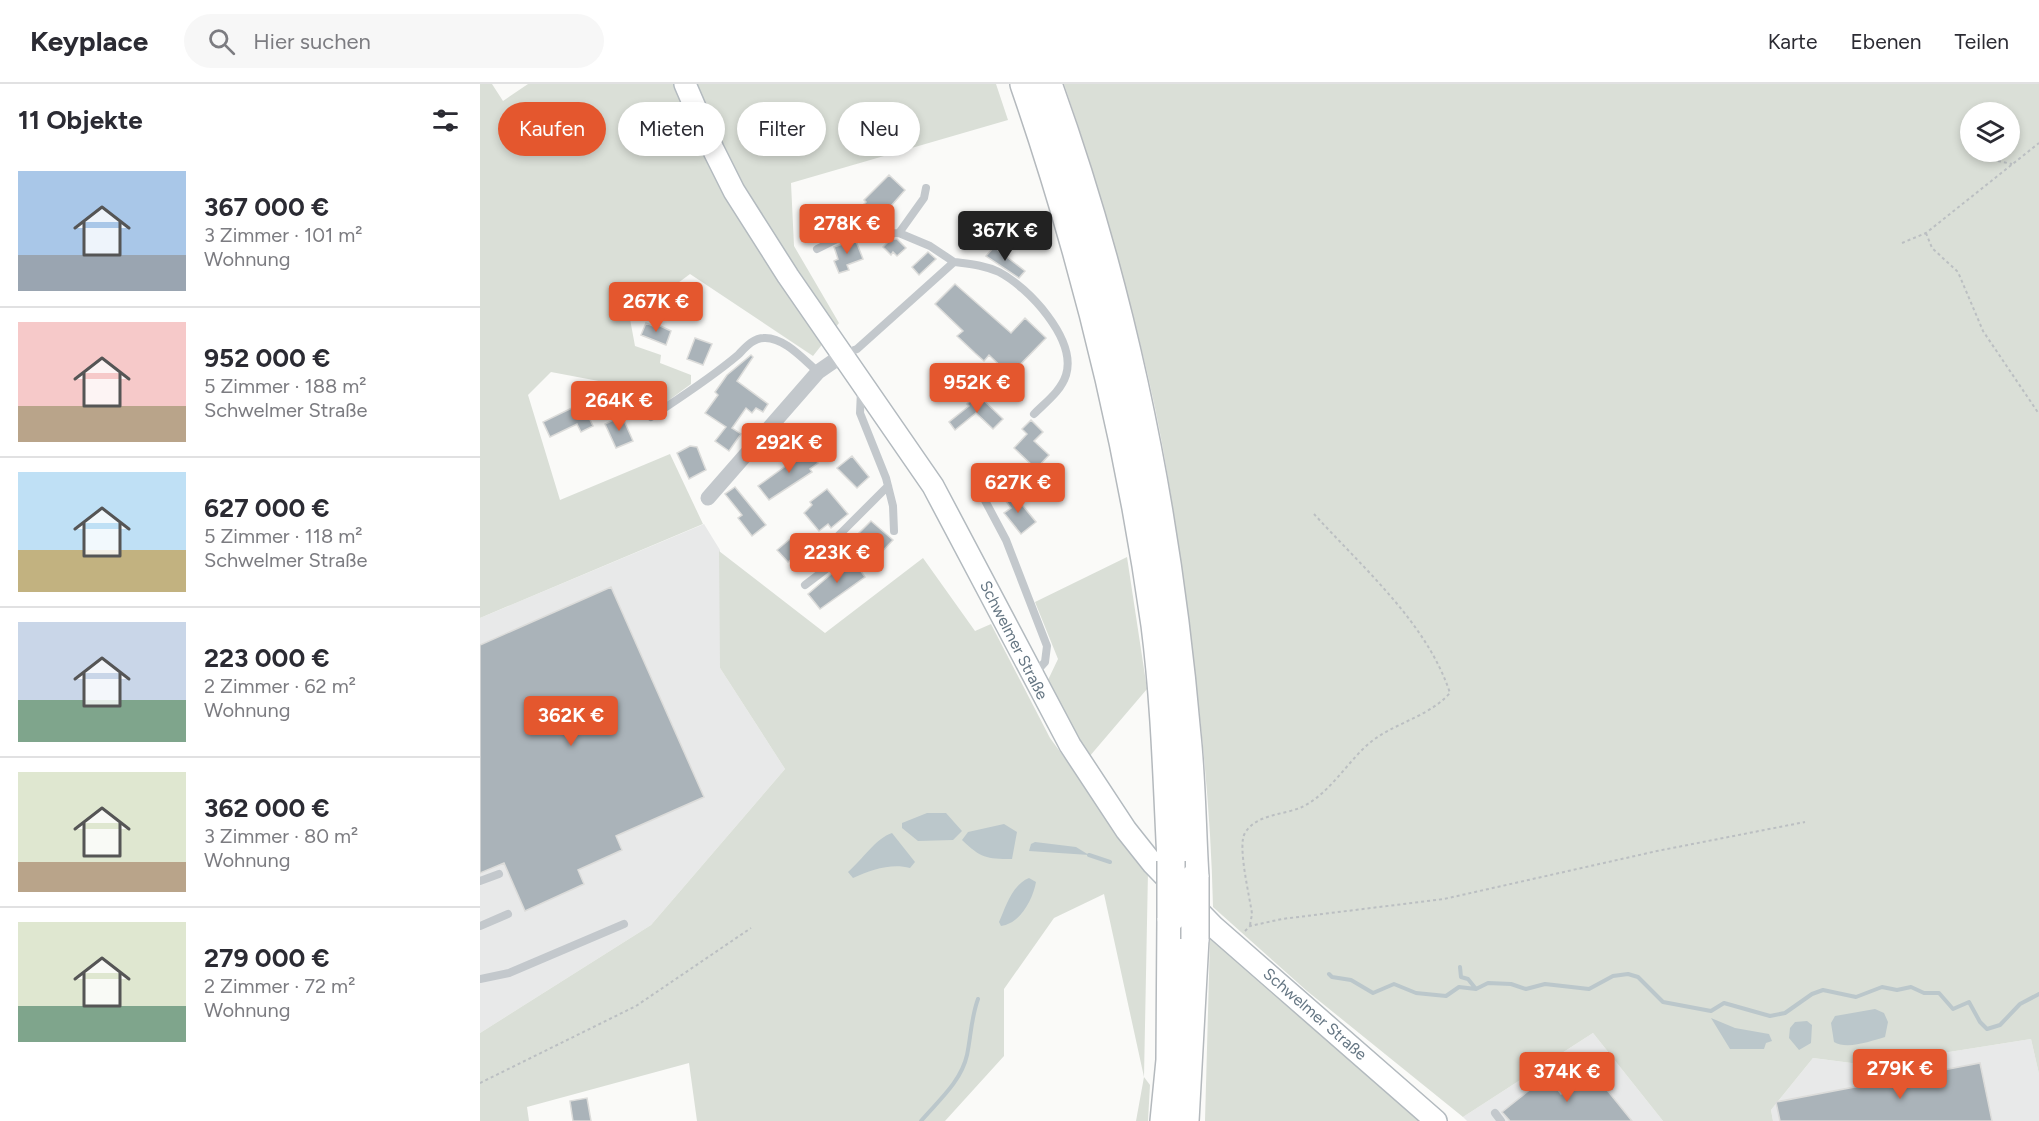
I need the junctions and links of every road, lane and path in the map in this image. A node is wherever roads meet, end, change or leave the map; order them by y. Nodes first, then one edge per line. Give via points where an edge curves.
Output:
1 (685, 84) edge
2 (1024, 84) edge
3 (1048, 84) edge
4 (2039, 142) edge
5 (2003, 162) edge
6 (2012, 164) junction
7 (926, 188) dead end
8 (899, 233) junction
9 (1926, 233) junction
10 (1902, 243) dead end
11 (817, 249) dead end
12 (954, 262) junction
13 (844, 354) junction
14 (818, 372) junction
15 (862, 380) junction
16 (1034, 414) dead end
17 (2039, 414) edge
18 (651, 417) dead end
19 (888, 486) junction
20 (981, 494) dead end
21 (708, 498) dead end
22 (1314, 514) dead end
23 (894, 531) dead end
24 (805, 585) dead end
25 (1032, 677) junction
26 (1805, 822) dead end
27 (499, 873) dead end
28 (480, 881) edge
29 (508, 914) dead end
30 (624, 924) dead end
31 (1250, 926) junction
32 (480, 927) edge
33 (751, 928) dead end
34 (1231, 942) junction
35 (480, 979) edge
36 (480, 1083) edge
37 (1495, 1113) dead end
38 (1164, 1121) edge
39 (1185, 1121) edge
40 (1436, 1121) edge
41 (1501, 1121) edge

1 - 13 main road, Schwelmer Straße via 734,191
2 - 38 highway, bridge via 1088,287 1118,409 1155,627 1171,861 1170,1060
3 - 39 highway, bridge via 1110,283 1160,514 1188,738 1195,877
4 - 6 path
5 - 6 path
6 - 9 path
7 - 8 lane via 924,198
8 - 11 lane via 845,235
8 - 12 lane
9 - 10 path
9 - 17 path via 1932,248 1958,272 1983,331
12 - 13 lane via 857,349
12 - 16 lane via 977,264 1001,273 1046,311 1058,329 1067,354 1067,374 1058,391
13 - 14 street
13 - 15 main road, Schwelmer Straße
14 - 18 lane via 788,346 772,339 754,340 723,368
14 - 21 street
15 - 19 lane via 860,413
15 - 25 main road, Schwelmer Straße via 933,486
19 - 23 lane
19 - 24 lane via 831,543 826,569
20 - 25 lane via 1006,540 1047,646 1045,662
22 - 31 path via 1411,621 1450,693 1424,715 1387,730 1370,743 1304,806 1254,823 1244,834
25 - 34 main road, Schwelmer Straße via 1097,790 1126,830 1153,864
26 - 31 path via 1657,850 1444,899
27 - 28 lane
29 - 32 lane
30 - 35 lane via 509,973
31 - 34 path
33 - 36 path via 636,1005
34 - 40 main road, Schwelmer Straße
37 - 41 lane

